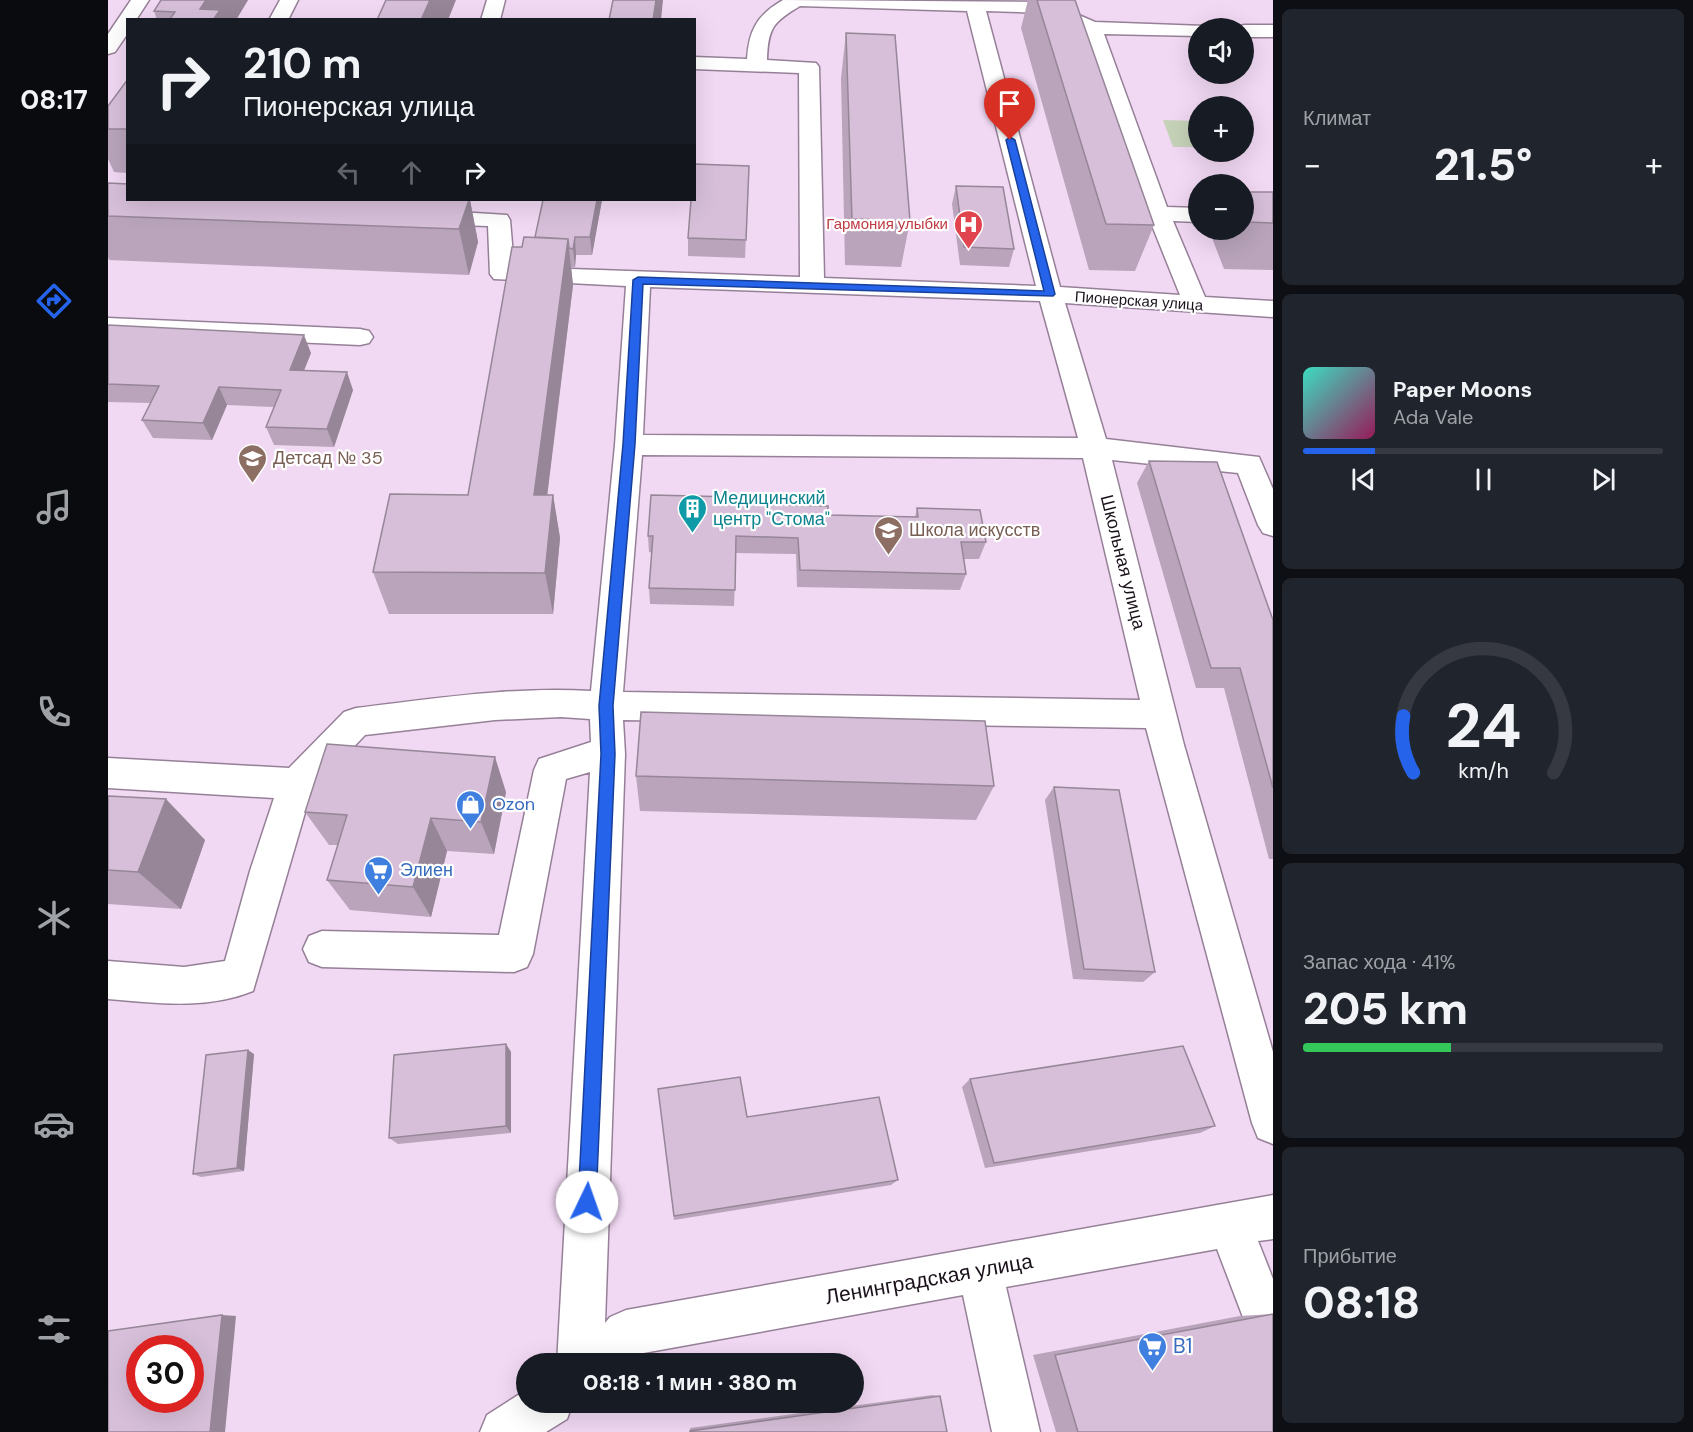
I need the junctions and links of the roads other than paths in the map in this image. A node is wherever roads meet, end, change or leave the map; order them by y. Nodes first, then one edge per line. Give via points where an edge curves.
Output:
1 (141, 0) edge
2 (289, 0) edge
3 (496, 0) edge
4 (796, 0) edge
5 (884, 1) edge
6 (975, 4) edge
7 (1053, 4) edge
8 (129, 18) edge
9 (279, 18) edge
10 (491, 18) edge
11 (126, 22) edge
12 (1092, 28) junction
13 (1188, 30) edge
14 (1254, 31) edge
15 (1273, 31) edge
16 (108, 48) edge
17 (696, 63) edge
18 (757, 65) junction
19 (1158, 213) junction
20 (1188, 214) edge
21 (404, 216) edge
22 (638, 280) junction
23 (812, 285) junction
24 (1050, 294) junction
25 (1196, 305) junction
26 (1273, 309) edge
27 (108, 326) edge
28 (360, 336) dead end
29 (629, 444) junction
30 (1095, 448) junction
31 (1261, 470) edge
32 (1273, 525) edge
33 (606, 706) junction
34 (1159, 714) junction
35 (608, 754) junction
36 (108, 772) edge
37 (296, 784) junction
38 (322, 949) dead end
39 (114, 986) edge
40 (1273, 1123) edge
41 (1273, 1216) edge
42 (1230, 1224) junction
43 (980, 1270) junction
44 (1273, 1338) edge
45 (581, 1353) edge
46 (607, 1353) edge
47 (533, 1413) edge
48 (504, 1432) edge
49 (1017, 1432) edge

1 - 8 street
2 - 9 street
3 - 10 street
4 - 5 street
4 - 18 street via 765,20 758,32
5 - 6 street
6 - 7 street
6 - 24 street, Школьная улица
7 - 12 street
11 - 16 street
12 - 13 street
12 - 19 street
14 - 15 street
17 - 18 street
18 - 23 street via 809,67
19 - 20 street
19 - 25 street
21 - 22 street, Пионерская улица via 499,220 502,274
22 - 23 street, Пионерская улица
22 - 29 street
23 - 24 street, Пионерская улица
24 - 25 street, Пионерская улица
24 - 30 street, Школьная улица
25 - 26 street, Пионерская улица
27 - 28 street
29 - 30 street
29 - 33 street
30 - 31 street
30 - 34 street, Школьная улица
31 - 32 street
33 - 34 street
33 - 35 street
33 - 37 street via 495,706 356,722
34 - 40 street, Школьная улица
35 - 38 street via 551,770 514,954
35 - 45 street
36 - 37 street
37 - 39 street via 239,978 184,986
41 - 42 street, Ленинградская улица
42 - 43 street, Ленинградская улица
42 - 44 street
43 - 46 street, Ленинградская улица via 626,1333
43 - 49 street
47 - 48 street

